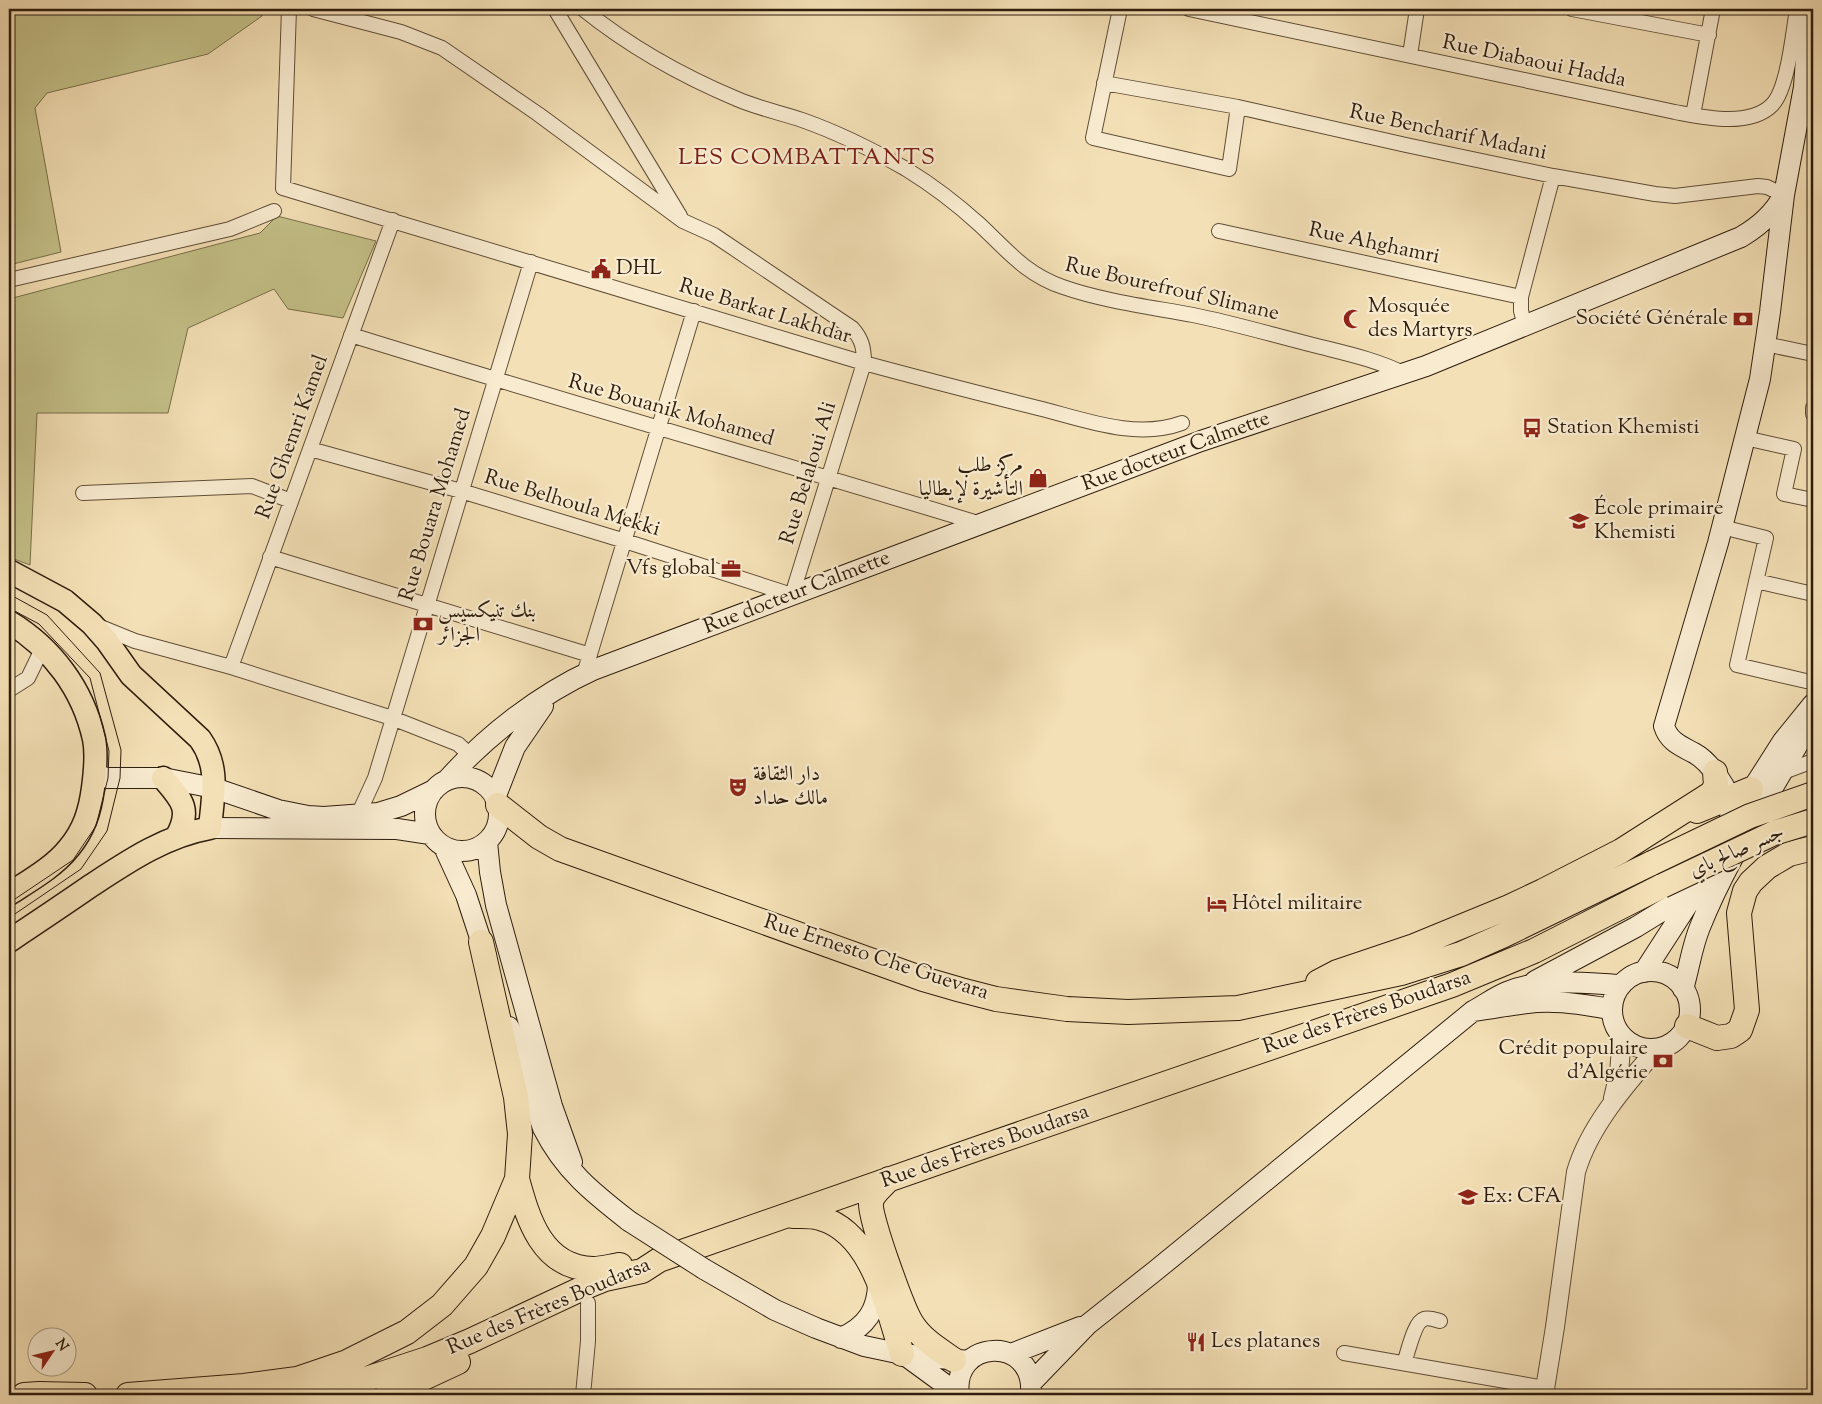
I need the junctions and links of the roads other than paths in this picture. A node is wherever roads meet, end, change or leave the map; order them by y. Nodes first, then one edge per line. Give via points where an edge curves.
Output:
1 (289, 9) edge
2 (313, 9) edge
3 (555, 9) edge
4 (583, 9) edge
5 (1120, 9) edge
6 (1189, 9) edge
7 (1417, 9) edge
8 (1572, 9) edge
9 (1714, 9) edge
10 (1797, 9) edge
11 (1803, 9) edge
12 (1709, 35) junction
13 (1410, 55) junction
14 (1104, 82) junction
15 (1238, 107) junction
16 (1693, 115) junction
17 (1552, 176) junction
18 (1784, 195) junction
19 (274, 211) dead end
20 (393, 220) junction
21 (684, 221) junction
22 (1219, 230) dead end
23 (531, 262) junction
24 (9, 280) edge
25 (1521, 297) junction
26 (694, 311) junction
27 (1526, 326) junction
28 (351, 336) junction
29 (1765, 344) junction
30 (1813, 354) edge
31 (864, 362) junction
32 (1404, 374) junction
33 (495, 380) junction
34 (1813, 408) edge
35 (1813, 414) edge
36 (1182, 423) dead end
37 (658, 429) junction
38 (1745, 438) junction
39 (310, 449) junction
40 (828, 478) junction
41 (461, 491) junction
42 (83, 493) dead end
43 (1813, 500) edge
44 (291, 501) junction
45 (981, 524) junction
46 (1722, 527) junction
47 (625, 541) junction
48 (270, 557) junction
49 (9, 571) edge
50 (1756, 580) junction
51 (1813, 594) edge
52 (792, 595) junction
53 (427, 605) junction
54 (9, 622) edge
55 (92, 624) junction
56 (43, 647) junction
57 (590, 655) junction
58 (231, 667) junction
59 (584, 674) junction
60 (1806, 681) dead end
61 (9, 690) edge
62 (554, 690) junction
63 (1813, 704) edge
64 (1813, 717) edge
65 (392, 718) junction
66 (471, 756) junction
67 (1813, 761) edge
68 (1785, 771) junction
69 (1715, 772) junction
70 (94, 775) junction
71 (163, 778) junction
72 (441, 785) junction
73 (214, 788) junction
74 (1751, 789) junction
75 (1813, 794) edge
76 (1729, 798) junction
77 (497, 801) junction
78 (358, 815) junction
79 (1813, 821) edge
80 (1661, 825) junction
81 (210, 828) junction
82 (177, 836) junction
83 (1724, 837) junction
84 (437, 840) junction
85 (487, 842) junction
86 (1813, 848) edge
87 (1662, 886) joint
88 (1697, 890) junction
89 (9, 894) edge
90 (9, 941) edge
91 (481, 942) junction
92 (1644, 972) junction
93 (1621, 985) junction
94 (1525, 986) junction
95 (1684, 989) junction
96 (1278, 1001) junction
97 (1612, 1009) junction
98 (1473, 1011) junction
99 (1687, 1026) junction
100 (1622, 1037) junction
101 (1657, 1049) junction
102 (1610, 1108) junction
103 (578, 1178) junction
104 (517, 1179) junction
105 (889, 1180) junction
106 (786, 1216) junction
107 (650, 1266) junction
108 (878, 1283) junction
109 (588, 1303) junction
110 (1440, 1321) dead end
111 (1087, 1325) junction
112 (841, 1338) junction
113 (1344, 1353) dead end
114 (902, 1354) junction
115 (1011, 1354) junction
116 (961, 1360) junction
117 (1404, 1364) junction
118 (9, 1382) edge
119 (1031, 1389) edge
120 (1544, 1392) edge
121 (31, 1394) edge
122 (85, 1395) edge
123 (128, 1395) edge
124 (304, 1395) edge
125 (387, 1395) edge
126 (582, 1395) edge
127 (959, 1395) edge

1 - 20 street, Rue Barkat Lakhdar via 283,188
2 - 21 street via 400,32 442,48
3 - 21 street
4 - 32 street, Rue Bourefrouf Slimane via 623,38 694,79 739,100 828,130 901,166 959,207 1024,266 1061,287 1203,317 1367,359
5 - 14 street
6 - 13 street, Rue Diabaoui Hadda
7 - 13 street
8 - 12 street
9 - 12 street
10 - 16 street, Rue Diabaoui Hadda via 1781,90 1772,105 1740,118
11 - 18 main road via 1807,43 1804,87
12 - 16 street
13 - 16 street, Rue Diabaoui Hadda
14 - 15 street, Rue Bencharif Madani
14 - 15 street via 1093,138 1229,169
15 - 17 street, Rue Bencharif Madani
17 - 18 street, Rue Bencharif Madani via 1675,196 1758,186
17 - 25 street
18 - 27 main road, Rue docteur Calmette via 1765,220 1741,237
18 - 29 main road
19 - 24 street via 230,229
20 - 23 street, Rue Barkat Lakhdar
20 - 28 street, Rue Ghemri Kamel
21 - 31 street via 714,235 852,328 864,348
22 - 25 street, Rue Ahghamri
23 - 26 street, Rue Barkat Lakhdar
23 - 33 street, Rue Bouara Mohamed
25 - 27 street via 1521,312
26 - 31 street, Rue Barkat Lakhdar
26 - 37 street
27 - 32 main road, Rue docteur Calmette
28 - 33 street, Rue Bouanik Mohamed
28 - 39 street, Rue Ghemri Kamel
29 - 30 street
29 - 38 main road
31 - 36 street, Rue Barkat Lakhdar via 1108,426 1166,429
31 - 40 street, Rue Belaloui Ali
32 - 45 main road, Rue docteur Calmette via 1201,441
33 - 37 street, Rue Bouanik Mohamed
33 - 41 street, Rue Bouara Mohamed
34 - 35 street
37 - 40 street, Rue Bouanik Mohamed
37 - 47 street
38 - 43 street via 1794,449 1784,494
38 - 46 main road
39 - 41 street, Rue Belhoula Mekki
39 - 44 street, Rue Ghemri Kamel
40 - 45 street, Rue Bouanik Mohamed
40 - 52 street, Rue Belaloui Ali
41 - 47 street, Rue Belhoula Mekki
41 - 53 street, Rue Bouara Mohamed
42 - 44 street via 252,486
44 - 48 street, Rue Ghemri Kamel
45 - 52 main road, Rue docteur Calmette
46 - 50 street via 1766,538
46 - 69 main road via 1664,726 1666,735 1703,759
47 - 52 street, Rue Belhoula Mekki
47 - 57 street
48 - 53 street
48 - 58 street, Rue Ghemri Kamel
49 - 55 main road via 65,601
50 - 51 street
50 - 60 street via 1736,665
52 - 59 main road, Rue docteur Calmette
53 - 57 street
53 - 65 street, Rue Bouara Mohamed
54 - 56 main road
55 - 58 street via 135,642
55 - 73 main road via 131,675 200,739 213,765
56 - 61 street via 28,678
56 - 70 main road via 58,662 87,716 94,740
57 - 59 street
58 - 65 street
59 - 62 main road, Rue docteur Calmette
62 - 66 main road, Rue docteur Calmette
62 - 77 main road, Rue docteur Calmette via 515,746
63 - 74 main road
64 - 68 main road
65 - 66 street via 458,744
65 - 78 street, Rue Bouara Mohamed via 374,778
66 - 72 main road, Rue docteur Calmette
67 - 68 street
68 - 74 street
68 - 95 main road via 1724,874 1699,928
69 - 76 main road
69 - 80 highway via 1716,786 1712,793
70 - 71 main road
70 - 89 main road via 84,826 69,849 48,868
71 - 73 main road
71 - 82 main road via 183,808 184,822
72 - 77 main road via 458,777 470,778 489,789
72 - 78 main road via 390,810
72 - 84 main road via 429,797 425,809 425,822
73 - 78 main road via 278,810 308,816
73 - 81 main road
74 - 76 highway
74 - 83 main road
75 - 96 highway, bridge via 1750,816 1461,954 1401,973
76 - 80 highway
76 - 83 main road via 1731,814
77 - 85 main road via 499,823
77 - 96 highway, Rue Ernesto Che Guevara via 539,838 560,849 923,979 978,994 1067,1009 1128,1012 1238,1008
79 - 87 highway, جسر صالح باي, bridge via 1774,833
80 - 96 highway via 1621,851 1509,907 1414,946 1337,972
81 - 82 main road
81 - 84 main road via 403,829
82 - 90 main road via 118,868
83 - 88 main road via 1704,870
84 - 85 main road via 462,852 474,850
84 - 91 main road via 464,889
85 - 103 main road via 496,905 552,1106
86 - 99 highway via 1789,854 1767,867 1745,891 1738,912 1747,1010 1740,1030 1731,1036 1717,1038
87 - 105 highway, Rue des Frères Boudarsa via 1534,951 1452,986
88 - 92 main road
88 - 94 main road
91 - 103 main road via 543,1128 559,1156
91 - 104 highway via 519,1112
92 - 93 main road via 1631,976
92 - 95 main road via 1666,974
93 - 94 main road via 1563,982
93 - 97 main road via 1614,996
94 - 98 main road via 1506,992
95 - 99 main road via 1690,1013
97 - 98 main road via 1548,1002
97 - 100 main road via 1616,1029
98 - 111 main road
99 - 101 main road via 1675,1041
100 - 101 main road via 1638,1048
100 - 102 street via 1619,1073
101 - 102 street
102 - 120 street via 1587,1144 1576,1172
103 - 112 main road, bridge via 629,1221 704,1269 775,1310
104 - 107 highway via 540,1242 561,1260 593,1269
104 - 123 highway via 493,1236 476,1266 442,1305 407,1332 347,1362 297,1379
105 - 106 highway, Rue des Frères Boudarsa
105 - 116 highway via 877,1191 871,1203 873,1218 902,1303 911,1323 930,1344
106 - 107 highway, Rue des Frères Boudarsa
106 - 108 highway via 818,1217 846,1231 866,1254
107 - 109 highway via 614,1292
107 - 124 highway, Rue des Frères Boudarsa via 583,1288 427,1359 351,1384
108 - 112 main road via 878,1295 870,1317 862,1326
108 - 114 highway
109 - 125 highway
109 - 126 street
110 - 117 street via 1421,1320
111 - 115 main road
111 - 119 main road
112 - 114 main road
113 - 117 street
114 - 116 main road
114 - 127 main road
115 - 116 main road via 1000,1350 988,1351
115 - 119 main road via 1028,1371
116 - 127 main road
117 - 120 street
118 - 121 highway
121 - 122 highway

